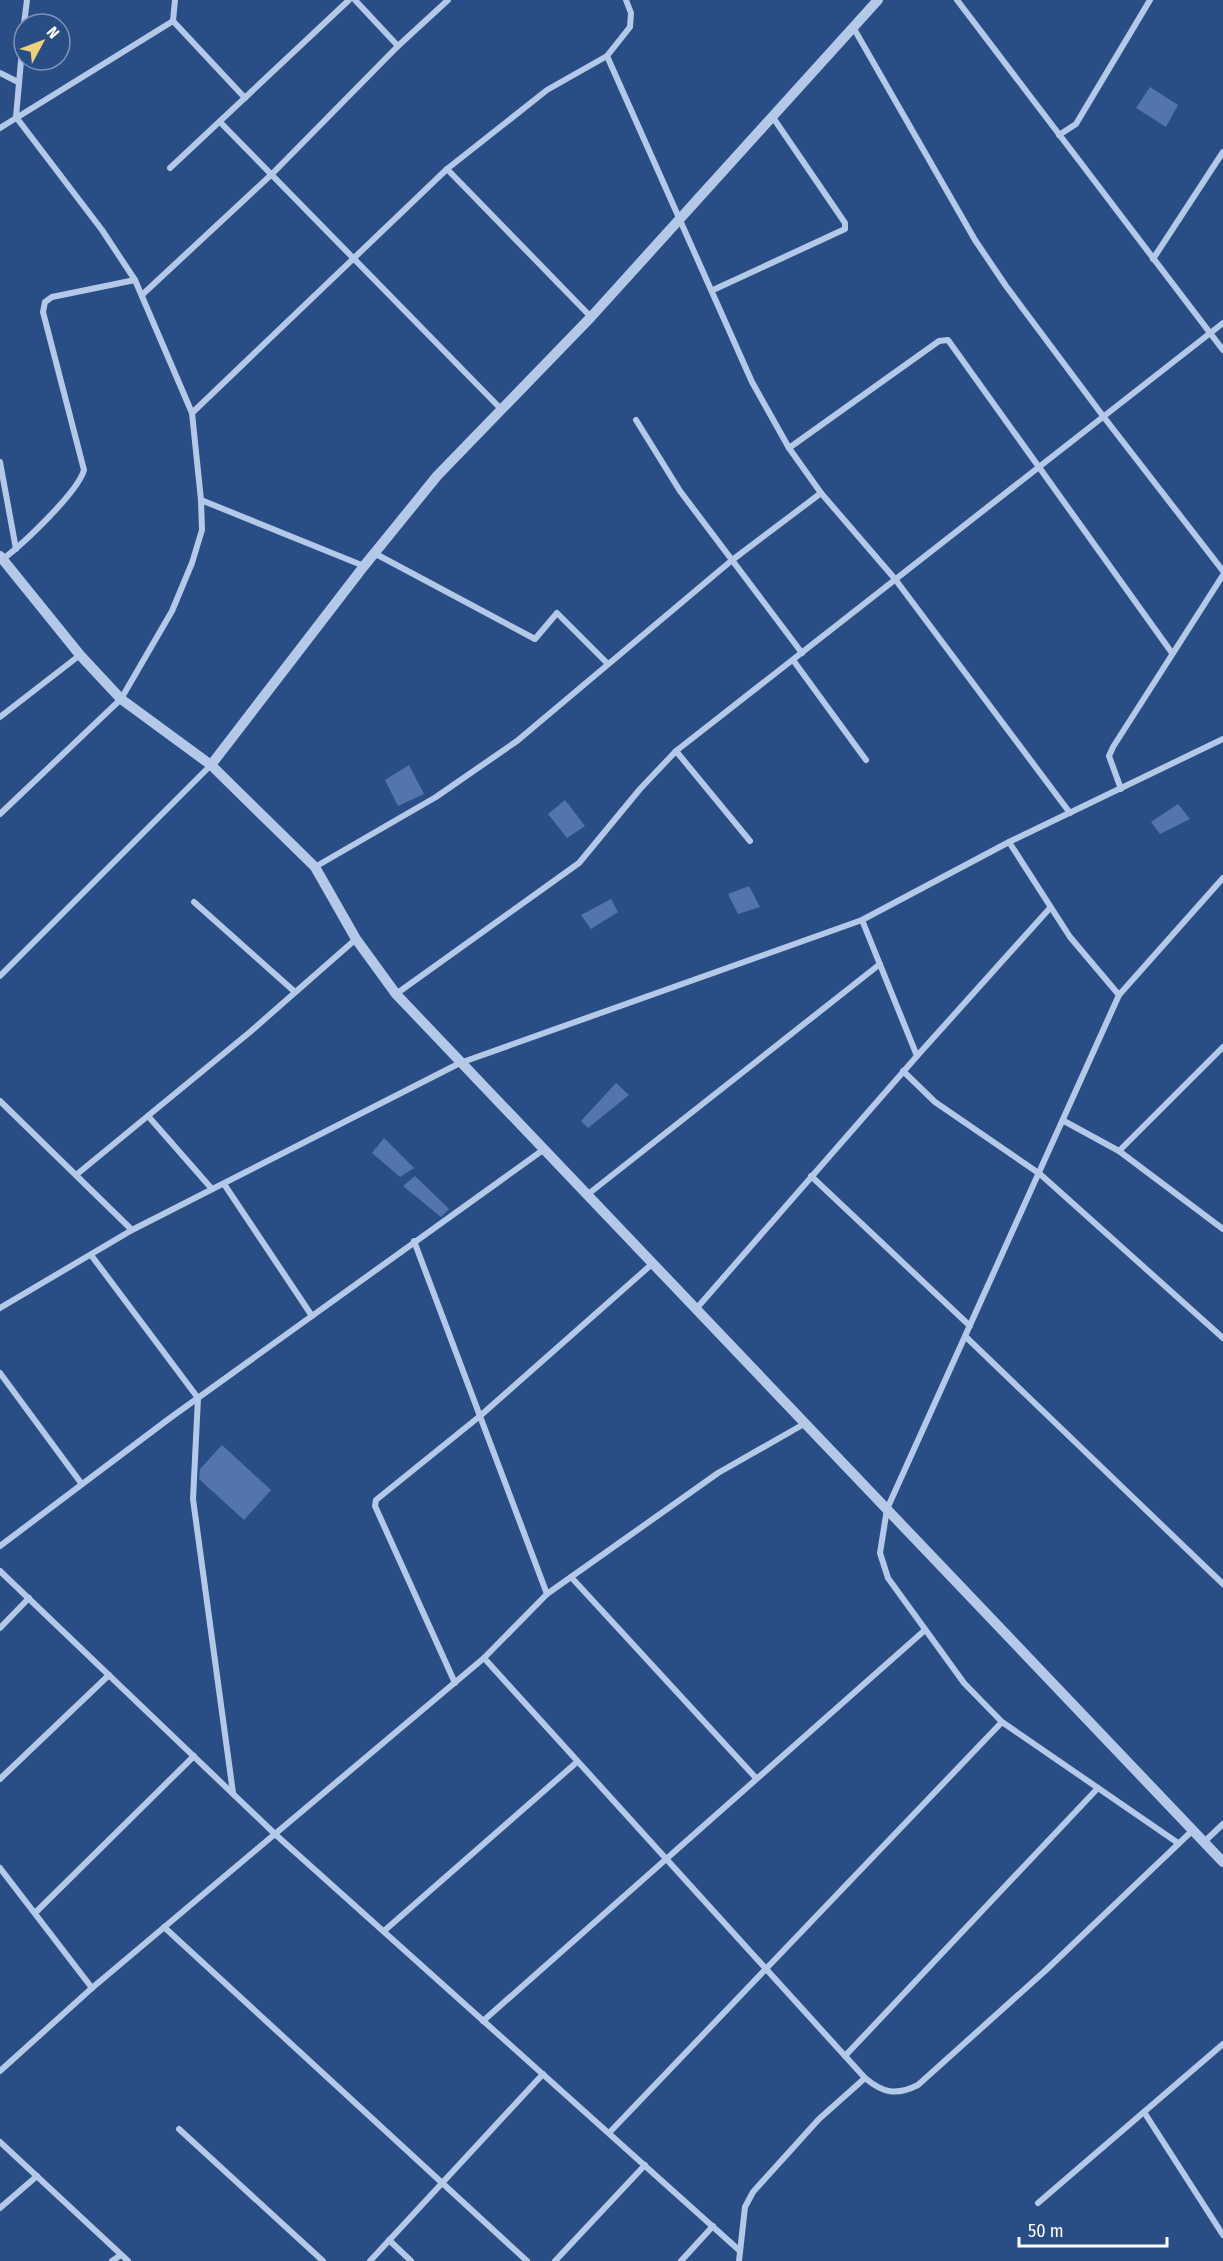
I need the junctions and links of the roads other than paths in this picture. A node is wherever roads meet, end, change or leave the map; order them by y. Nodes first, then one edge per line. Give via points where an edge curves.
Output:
1 (176, 0) edge
2 (349, 0) edge
3 (355, 0) edge
4 (448, 0) edge
5 (626, 0) edge
6 (878, 0) edge
7 (957, 0) edge
8 (1150, 0) edge
9 (173, 21) junction
10 (853, 27) junction
11 (398, 46) junction
12 (607, 56) junction
13 (19, 72) edge
14 (0, 73) edge
15 (18, 82) junction
16 (245, 98) junction
17 (772, 115) junction
18 (16, 117) junction
19 (220, 122) junction
20 (0, 128) edge
21 (1059, 135) junction
22 (1223, 152) edge
23 (170, 168) dead end
24 (447, 169) junction
25 (272, 174) junction
26 (680, 217) junction
27 (353, 257) junction
28 (1154, 259) junction
29 (135, 280) junction
30 (713, 290) junction
31 (143, 294) junction
32 (591, 317) junction
33 (1223, 323) edge
34 (1210, 333) junction
35 (1223, 350) edge
36 (502, 410) junction
37 (192, 413) junction
38 (1102, 416) junction
39 (636, 420) dead end
40 (789, 448) junction
41 (0, 462) edge
42 (1040, 465) junction
43 (821, 493) junction
44 (201, 500) junction
45 (16, 549) junction
46 (374, 554) junction
47 (2, 557) edge
48 (731, 561) junction
49 (364, 566) junction
50 (1223, 573) edge
51 (895, 579) junction
52 (802, 653) junction
53 (1172, 653) junction
54 (80, 655) junction
55 (794, 660) junction
56 (608, 664) junction
57 (121, 699) junction
58 (0, 717) edge
59 (1223, 739) edge
60 (676, 751) junction
61 (866, 760) dead end
62 (211, 765) junction
63 (1121, 789) junction
64 (1070, 813) junction
65 (0, 814) edge
66 (750, 841) dead end
67 (1009, 842) junction
68 (315, 867) junction
69 (1223, 878) edge
70 (194, 902) dead end
71 (1050, 908) junction
72 (862, 920) junction
73 (357, 939) junction
74 (880, 964) junction
75 (0, 976) edge
76 (295, 992) junction
77 (396, 994) junction
78 (1119, 995) junction
79 (1223, 1047) edge
80 (917, 1056) junction
81 (460, 1063) junction
82 (903, 1071) junction
83 (0, 1101) edge
84 (148, 1116) junction
85 (1064, 1121) junction
86 (543, 1150) junction
87 (1119, 1151) junction
88 (1040, 1174) junction
89 (76, 1175) junction
90 (811, 1176) junction
91 (224, 1184) junction
92 (212, 1190) junction
93 (587, 1195) junction
94 (1223, 1229) edge
95 (132, 1230) junction
96 (414, 1241) junction
97 (91, 1255) junction
98 (652, 1264) junction
99 (0, 1308) edge
100 (696, 1309) junction
101 (312, 1316) junction
102 (970, 1326) junction
103 (966, 1337) junction
104 (1223, 1338) edge
105 (0, 1373) edge
106 (198, 1398) junction
107 (480, 1416) junction
108 (804, 1424) junction
109 (81, 1483) junction
110 (887, 1509) junction
111 (0, 1546) edge
112 (0, 1571) edge
113 (571, 1577) junction
114 (1223, 1584) edge
115 (547, 1594) junction
116 (28, 1598) junction
117 (0, 1628) edge
118 (925, 1630) junction
119 (484, 1658) junction
120 (109, 1675) junction
121 (455, 1683) junction
122 (1002, 1722) junction
123 (194, 1756) junction
124 (578, 1762) junction
125 (756, 1778) junction
126 (0, 1779) edge
127 (1098, 1788) junction
128 (233, 1793) junction
129 (1223, 1824) edge
130 (1192, 1830) junction
131 (276, 1835) junction
132 (1204, 1842) junction
133 (1178, 1844) junction
134 (665, 1859) junction
135 (1223, 1862) edge
136 (0, 1868) edge
137 (35, 1913) junction
138 (164, 1927) junction
139 (384, 1931) junction
140 (765, 1970) junction
141 (92, 1988) junction
142 (483, 2021) junction
143 (1223, 2044) edge
144 (845, 2056) junction
145 (0, 2071) edge
146 (543, 2074) junction
147 (865, 2078) junction
148 (1144, 2112) junction
149 (179, 2129) dead end
150 (609, 2133) junction
151 (0, 2142) edge
152 (645, 2165) junction
153 (37, 2176) junction
154 (442, 2183) junction
155 (1038, 2203) dead end
156 (0, 2208) edge
157 (713, 2226) junction
158 (1223, 2235) edge
159 (389, 2240) junction
160 (741, 2251) junction
161 (117, 2258) edge
162 (128, 2261) edge
163 (323, 2261) edge
164 (370, 2261) edge
165 (411, 2261) edge
166 (527, 2261) edge
167 (555, 2261) edge
168 (681, 2261) edge
169 (740, 2261) edge

1 - 9 street
2 - 16 street
3 - 11 street
4 - 11 street
5 - 12 street via 631,13 630,27
6 - 10 street
7 - 21 street
8 - 21 street via 1076,124
9 - 16 street
9 - 18 street
10 - 17 street
10 - 38 street via 975,240
11 - 25 street
12 - 24 street via 546,90
12 - 26 street
13 - 15 street
14 - 15 street
15 - 18 street
16 - 19 street
17 - 26 street
17 - 30 street via 845,223 845,229
18 - 20 street
18 - 29 street
19 - 23 street
19 - 25 street
21 - 28 street
22 - 28 street
24 - 27 street
24 - 32 street
25 - 27 street
25 - 31 street
26 - 30 street
26 - 32 street
27 - 36 street
27 - 37 street
28 - 34 street
29 - 31 street
29 - 45 street via 52,297 45,302 43,312 84,470 76,486
30 - 40 street via 752,382
31 - 37 street
32 - 36 street
33 - 34 street
34 - 35 street
34 - 38 street
36 - 46 street via 437,476
37 - 44 street
38 - 42 street
38 - 50 street
39 - 48 street via 680,491
40 - 42 street via 939,340 948,340
40 - 43 street
41 - 45 street
42 - 51 street
42 - 53 street
43 - 48 street
43 - 51 street
44 - 49 street
44 - 57 street via 201,530 192,563 172,610
45 - 47 street
46 - 49 street
46 - 56 street via 535,639 557,613
47 - 54 street
48 - 52 street
48 - 56 street
49 - 62 street
50 - 53 street
51 - 52 street
51 - 64 street
52 - 55 street
53 - 63 street via 1109,756
54 - 57 street
54 - 58 street
55 - 60 street
55 - 61 street
56 - 68 street via 494,758 436,797
57 - 62 street
57 - 65 street
59 - 63 street
60 - 66 street
60 - 77 street via 579,862
62 - 68 street
62 - 75 street
63 - 64 street
64 - 67 street
67 - 71 street
67 - 72 street
68 - 73 street
69 - 78 street
70 - 76 street
71 - 78 street
71 - 80 street
72 - 74 street
72 - 81 street
73 - 76 street
73 - 77 street
74 - 80 street
74 - 93 street
76 - 84 street
77 - 81 street
78 - 85 street
79 - 87 street
80 - 82 street
81 - 86 street
81 - 91 street
82 - 88 street via 944,1109
82 - 90 street
83 - 89 street
84 - 89 street
84 - 92 street
85 - 87 street
85 - 88 street
86 - 93 street
86 - 96 street
87 - 94 street
88 - 102 street
88 - 104 street
89 - 95 street
90 - 100 street
90 - 102 street
91 - 92 street
91 - 101 street
92 - 95 street
93 - 98 street
95 - 97 street
96 - 101 street
96 - 107 street
97 - 99 street
97 - 106 street
98 - 100 street
98 - 107 street
100 - 108 street
101 - 106 street
102 - 103 street
103 - 110 street
103 - 114 street
105 - 109 street
106 - 109 street
106 - 128 street via 193,1499
107 - 115 street
107 - 121 street via 381,1495 375,1506
108 - 110 street
108 - 113 street via 718,1473
109 - 111 street
110 - 118 street via 880,1553 888,1578
110 - 130 street
112 - 116 street
113 - 115 street
113 - 125 street
115 - 119 street
116 - 117 street
116 - 120 street
118 - 122 street via 964,1683
118 - 125 street
119 - 121 street
119 - 124 street
120 - 123 street
120 - 126 street
121 - 131 street
122 - 127 street
122 - 140 street
123 - 128 street
123 - 137 street
124 - 134 street
124 - 139 street
125 - 134 street
127 - 133 street
127 - 144 street
128 - 131 street
129 - 132 street
130 - 132 street
130 - 133 street
131 - 138 street
131 - 139 street
132 - 135 street
133 - 147 street via 918,2085 894,2093 879,2090
134 - 140 street
134 - 142 street
136 - 137 street
137 - 141 street
138 - 141 street
138 - 154 street
139 - 142 street
140 - 144 street
140 - 150 street
141 - 145 street
142 - 146 street
143 - 148 street
144 - 147 street
146 - 150 street
146 - 154 street
147 - 160 street via 819,2119 753,2192 745,2207
148 - 155 street
148 - 158 street
149 - 163 street
150 - 152 street
151 - 153 street
152 - 157 street
152 - 167 street
153 - 156 street
153 - 161 street
154 - 159 street
154 - 166 street
157 - 160 street
157 - 168 street
159 - 164 street
159 - 165 street
160 - 169 street
161 - 162 street

